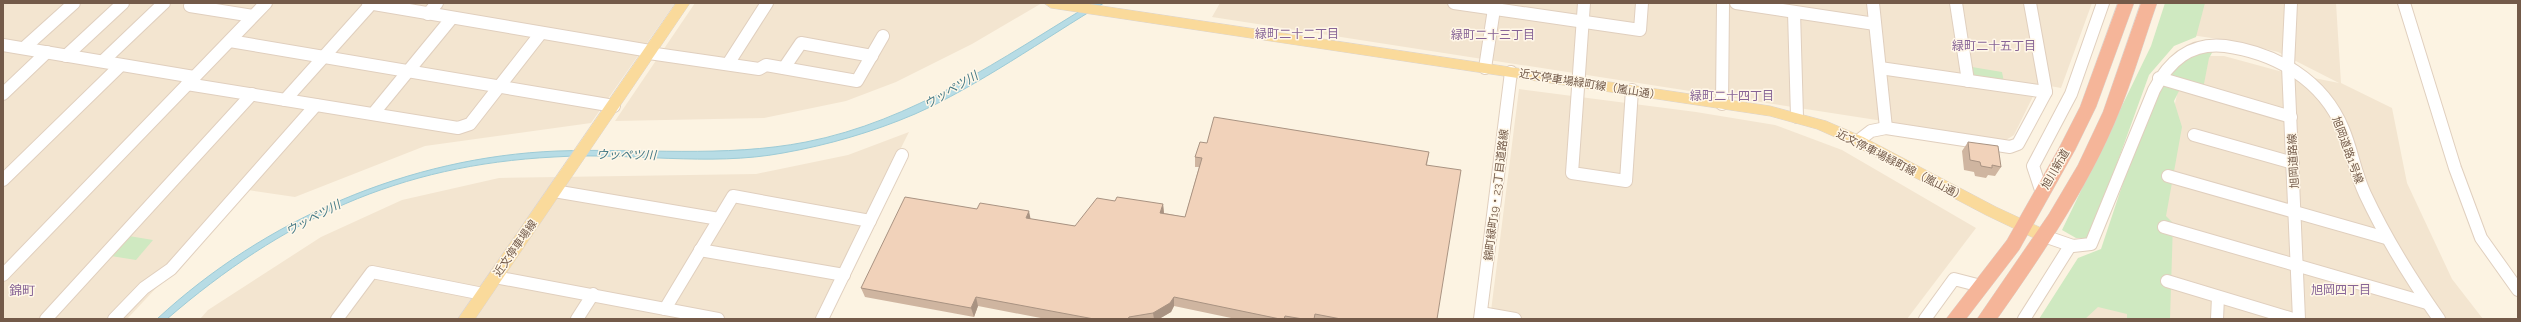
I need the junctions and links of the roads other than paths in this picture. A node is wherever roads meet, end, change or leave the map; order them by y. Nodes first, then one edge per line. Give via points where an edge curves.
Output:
1 (74, 3) edge
2 (123, 3) edge
3 (164, 3) edge
4 (266, 3) edge
5 (371, 3) edge
6 (437, 3) edge
7 (683, 3) edge
8 (767, 3) edge
9 (1054, 3) edge
10 (1454, 3) edge
11 (1584, 3) edge
12 (1642, 3) edge
13 (1723, 3) edge
14 (1736, 3) edge
15 (1812, 3) edge
16 (1873, 3) edge
17 (1956, 3) edge
18 (2030, 3) edge
19 (2103, 3) edge
20 (2126, 3) edge
21 (2149, 3) edge
22 (2291, 3) edge
23 (2404, 3) edge
24 (1753, 4) edge
25 (190, 6) dead end
26 (1515, 8) edge
27 (1494, 9) junction
28 (1794, 12) junction
29 (428, 14) junction
30 (1813, 14) junction
31 (253, 16) junction
32 (451, 19) junction
33 (1583, 22) junction
34 (1875, 24) junction
35 (541, 33) junction
36 (883, 36) dead end
37 (230, 41) junction
38 (4, 46) edge
39 (24, 48) junction
40 (47, 52) junction
41 (649, 52) junction
42 (66, 56) junction
43 (872, 56) junction
44 (325, 57) junction
45 (103, 61) junction
46 (728, 64) junction
47 (121, 65) junction
48 (2288, 66) junction
49 (784, 68) junction
50 (1485, 68) junction
51 (1880, 68) junction
52 (408, 71) junction
53 (1511, 72) junction
54 (2159, 78) junction
55 (191, 80) junction
56 (1968, 81) junction
57 (1578, 82) junction
58 (499, 86) junction
59 (1632, 90) junction
60 (2046, 92) junction
61 (3, 94) edge
62 (252, 94) junction
63 (285, 100) junction
64 (1722, 104) junction
65 (316, 105) junction
66 (614, 106) junction
67 (373, 114) junction
68 (1797, 117) junction
69 (2291, 117) junction
70 (1886, 128) junction
71 (2194, 134) dead end
72 (1858, 141) junction
73 (902, 155) dead end
74 (2293, 163) junction
75 (2168, 176) dead end
76 (3, 180) edge
77 (554, 191) junction
78 (2042, 193) junction
79 (2296, 214) junction
80 (719, 219) junction
81 (870, 221) junction
82 (2024, 227) junction
83 (2164, 227) dead end
84 (2044, 236) junction
85 (2386, 238) junction
86 (2070, 246) junction
87 (700, 250) junction
88 (2297, 266) junction
89 (3, 275) edge
90 (844, 275) junction
91 (495, 277) junction
92 (2167, 281) dead end
93 (1981, 286) junction
94 (2518, 290) edge
95 (483, 294) junction
96 (593, 294) junction
97 (2218, 296) junction
98 (2428, 303) junction
99 (665, 309) junction
100 (1480, 316) edge
101 (46, 319) edge
102 (114, 319) edge
103 (337, 319) edge
104 (466, 319) edge
105 (577, 319) edge
106 (718, 319) edge
107 (822, 319) edge
108 (1515, 319) edge
109 (1924, 319) edge
110 (1955, 319) edge
111 (1986, 319) edge
112 (2024, 319) edge
113 (2218, 319) edge
114 (2293, 319) edge
115 (2299, 319) edge
116 (2439, 319) edge

1 - 39 street
2 - 42 street
3 - 45 street
4 - 31 street
5 - 29 street
5 - 44 street
6 - 29 street
7 - 41 main road
8 - 46 street
9 - 50 main road, 近文停車場緑町線（嵐山通）
10 - 27 street
11 - 33 street
12 - 33 street via 1640,30
13 - 64 street
14 - 24 street
15 - 30 street
16 - 34 street
17 - 56 street
18 - 60 street
19 - 78 street via 2071,94 2033,166
20 - 78 highway, 旭川新道 via 2088,107
21 - 84 highway via 2111,112 2086,165
22 - 48 street, 旭岡道路線
23 - 94 street via 2455,168 2481,238
24 - 28 street
25 - 31 street
26 - 27 street
26 - 33 street
27 - 50 street
28 - 30 street
28 - 68 street
29 - 32 street
30 - 34 street
31 - 37 street
32 - 35 street
32 - 52 street
33 - 57 street
34 - 51 street
35 - 41 street
35 - 58 street
36 - 43 street
37 - 44 street
37 - 55 street
38 - 39 street
39 - 40 street
40 - 42 street
40 - 61 street
41 - 46 street
41 - 66 main road
42 - 45 street
43 - 49 street via 801,43
43 - 49 street via 857,82
44 - 52 street
44 - 63 street
45 - 47 street
46 - 49 street via 759,69 766,65
47 - 55 street
47 - 76 street
48 - 54 street, 旭岡道路1号線 via 2252,51 2216,46 2187,51 2176,57
48 - 69 street, 旭岡道路線
48 - 85 street, 旭岡道路1号線 via 2323,94 2340,120 2359,180
50 - 53 main road, 近文停車場緑町線（嵐山通）
51 - 56 street
51 - 70 street
52 - 58 street
52 - 67 street
53 - 57 main road, 近文停車場緑町線（嵐山通）
53 - 100 street, 錦町緑町19・23丁目道路線
54 - 69 street
54 - 86 street, 旭岡道路1号線 via 2091,244 2082,247
55 - 62 street
55 - 89 street
56 - 60 street
57 - 59 main road, 近文停車場緑町線（嵐山通）
57 - 59 street via 1572,173 1626,181
58 - 66 street
58 - 67 street via 470,124 458,128
59 - 64 main road, 近文停車場緑町線（嵐山通）
60 - 70 street via 2018,144 2010,147
62 - 63 street
62 - 101 street
63 - 65 street
64 - 68 main road, 近文停車場緑町線（嵐山通）
65 - 67 street
65 - 102 street via 171,269 144,288
66 - 77 main road, 近文停車場線
68 - 72 main road, 近文停車場緑町線（嵐山通）
69 - 74 street, 旭岡道路線
70 - 72 street via 1871,131
71 - 74 street
72 - 82 main road, 近文停車場緑町線（嵐山通）
73 - 81 street
74 - 79 street, 旭岡道路線
75 - 79 street
77 - 80 street
77 - 91 main road, 近文停車場線
78 - 82 highway, 旭川新道
79 - 85 street
79 - 88 street, 旭岡道路線
80 - 81 street via 733,196
80 - 87 street
81 - 90 street
82 - 84 main road, 近文停車場緑町線（嵐山通）
82 - 93 highway, 旭川新道
83 - 88 street
84 - 86 street, 旭岡道路1号線
84 - 111 highway
85 - 98 street, 旭岡道路1号線
86 - 112 street
87 - 90 street
87 - 99 street
88 - 98 street
88 - 115 street, 旭岡道路線
90 - 107 street
91 - 95 main road, 近文停車場線
91 - 96 street
92 - 97 street
93 - 109 street via 1954,279
93 - 110 highway, 旭川新道
95 - 103 street via 372,272
95 - 104 main road, 近文停車場線
96 - 99 street
96 - 105 street
97 - 113 street
97 - 114 street
98 - 116 street, 旭岡道路1号線
99 - 106 street
100 - 108 street

